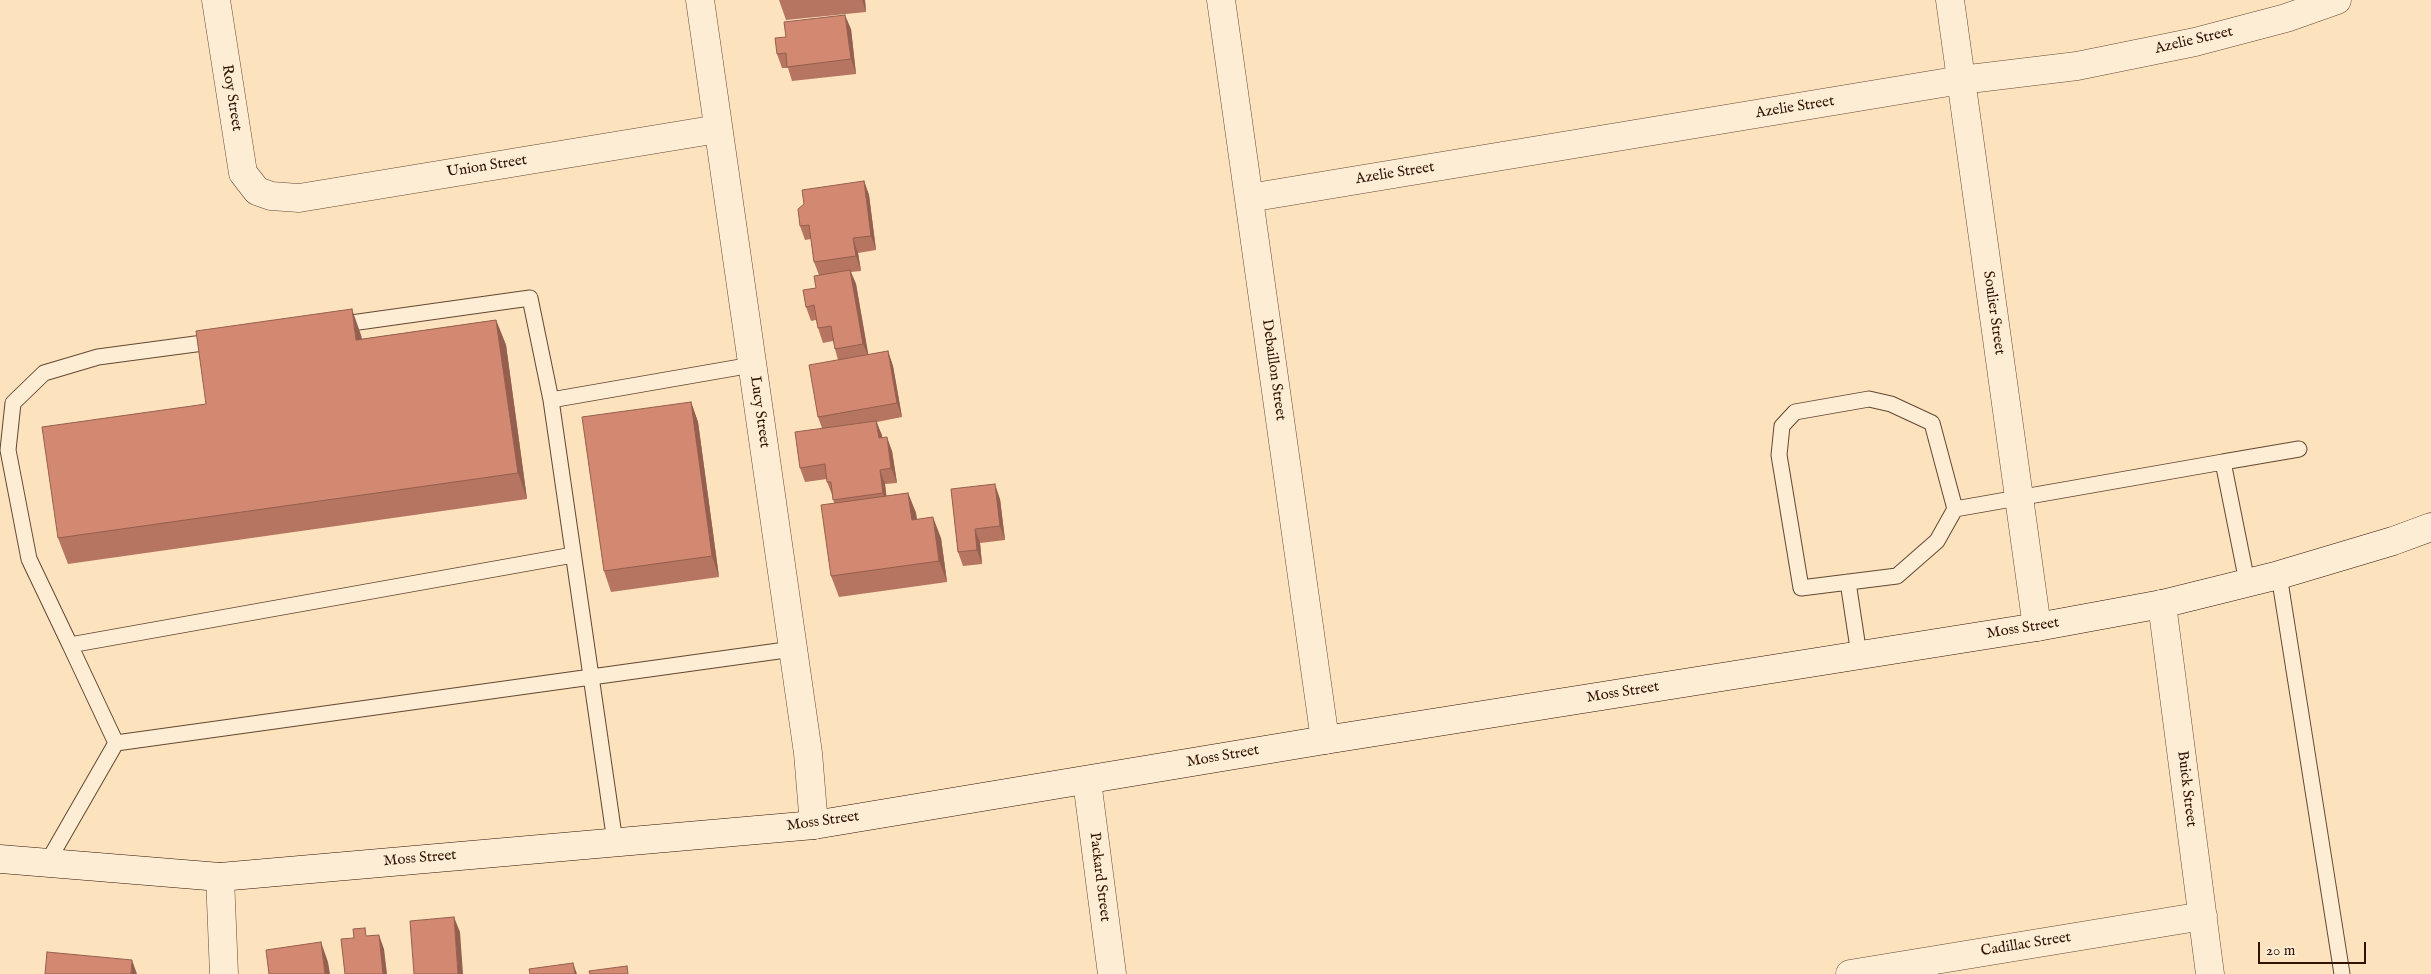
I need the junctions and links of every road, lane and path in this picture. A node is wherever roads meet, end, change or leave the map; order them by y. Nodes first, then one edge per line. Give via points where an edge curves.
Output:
1 (216, 0) edge
2 (700, 0) edge
3 (1221, 0) edge
4 (1950, 0) edge
5 (2337, 0) edge
6 (1961, 80) junction
7 (718, 129) junction
8 (257, 190) joint
9 (1249, 198) junction
10 (324, 326) edge
11 (236, 338) edge
12 (752, 365) junction
13 (550, 400) junction
14 (2299, 449) dead end
15 (2223, 462) junction
16 (2019, 498) junction
17 (1955, 508) junction
18 (2431, 527) edge
19 (573, 555) junction
20 (2279, 575) junction
21 (1848, 582) junction
22 (2247, 582) junction
23 (2162, 604) junction
24 (2037, 627) junction
25 (70, 645) junction
26 (793, 649) junction
27 (1859, 655) junction
28 (591, 678) junction
29 (1326, 740) junction
30 (116, 744) junction
31 (1087, 780) junction
32 (814, 825) junction
33 (615, 842) junction
34 (0, 859) edge
35 (47, 863) junction
36 (220, 877) junction
37 (2203, 916) junction
38 (224, 974) edge
39 (1112, 974) edge
40 (1850, 974) edge
41 (2210, 974) edge
42 (2342, 974) edge

1 - 8 street, Roy Street via 243,172
2 - 7 street, Lucy Street
3 - 9 street, Debaillon Street
4 - 6 street, Soulier Street
5 - 6 street, Azelie Street via 2286,18 2195,42 2077,66
6 - 9 street, Azelie Street
6 - 16 street, Soulier Street
7 - 8 street, Union Street via 299,198 270,196
7 - 12 street, Lucy Street
9 - 29 street, Debaillon Street
10 - 13 lane via 530,298
11 - 25 lane via 98,357 44,373 13,403 8,450 29,559
12 - 13 lane
12 - 26 street, Lucy Street
13 - 19 lane
14 - 15 lane
15 - 16 lane
15 - 22 lane
16 - 17 lane
16 - 24 street, Soulier Street
17 - 21 lane via 1937,541 1898,576
17 - 21 lane via 1932,423 1891,404 1869,399 1795,412 1782,426 1779,455 1801,588
18 - 20 street, Moss Street
19 - 25 lane
19 - 28 lane
20 - 22 street, Moss Street
20 - 42 lane
21 - 27 lane
22 - 23 street, Moss Street
23 - 24 street, Moss Street
23 - 37 street, Buick Street
24 - 27 street, Moss Street
25 - 30 lane
26 - 28 lane
26 - 32 street, Lucy Street via 808,753
27 - 29 street, Moss Street
28 - 30 lane
28 - 33 lane
29 - 31 street, Moss Street
30 - 35 lane
31 - 32 street, Moss Street
31 - 39 street, Packard Street
32 - 33 street, Moss Street
33 - 36 street, Moss Street
34 - 35 street, Moss Street
35 - 36 street, Moss Street
36 - 38 street
37 - 40 street, Cadillac Street
37 - 41 street, Buick Street

